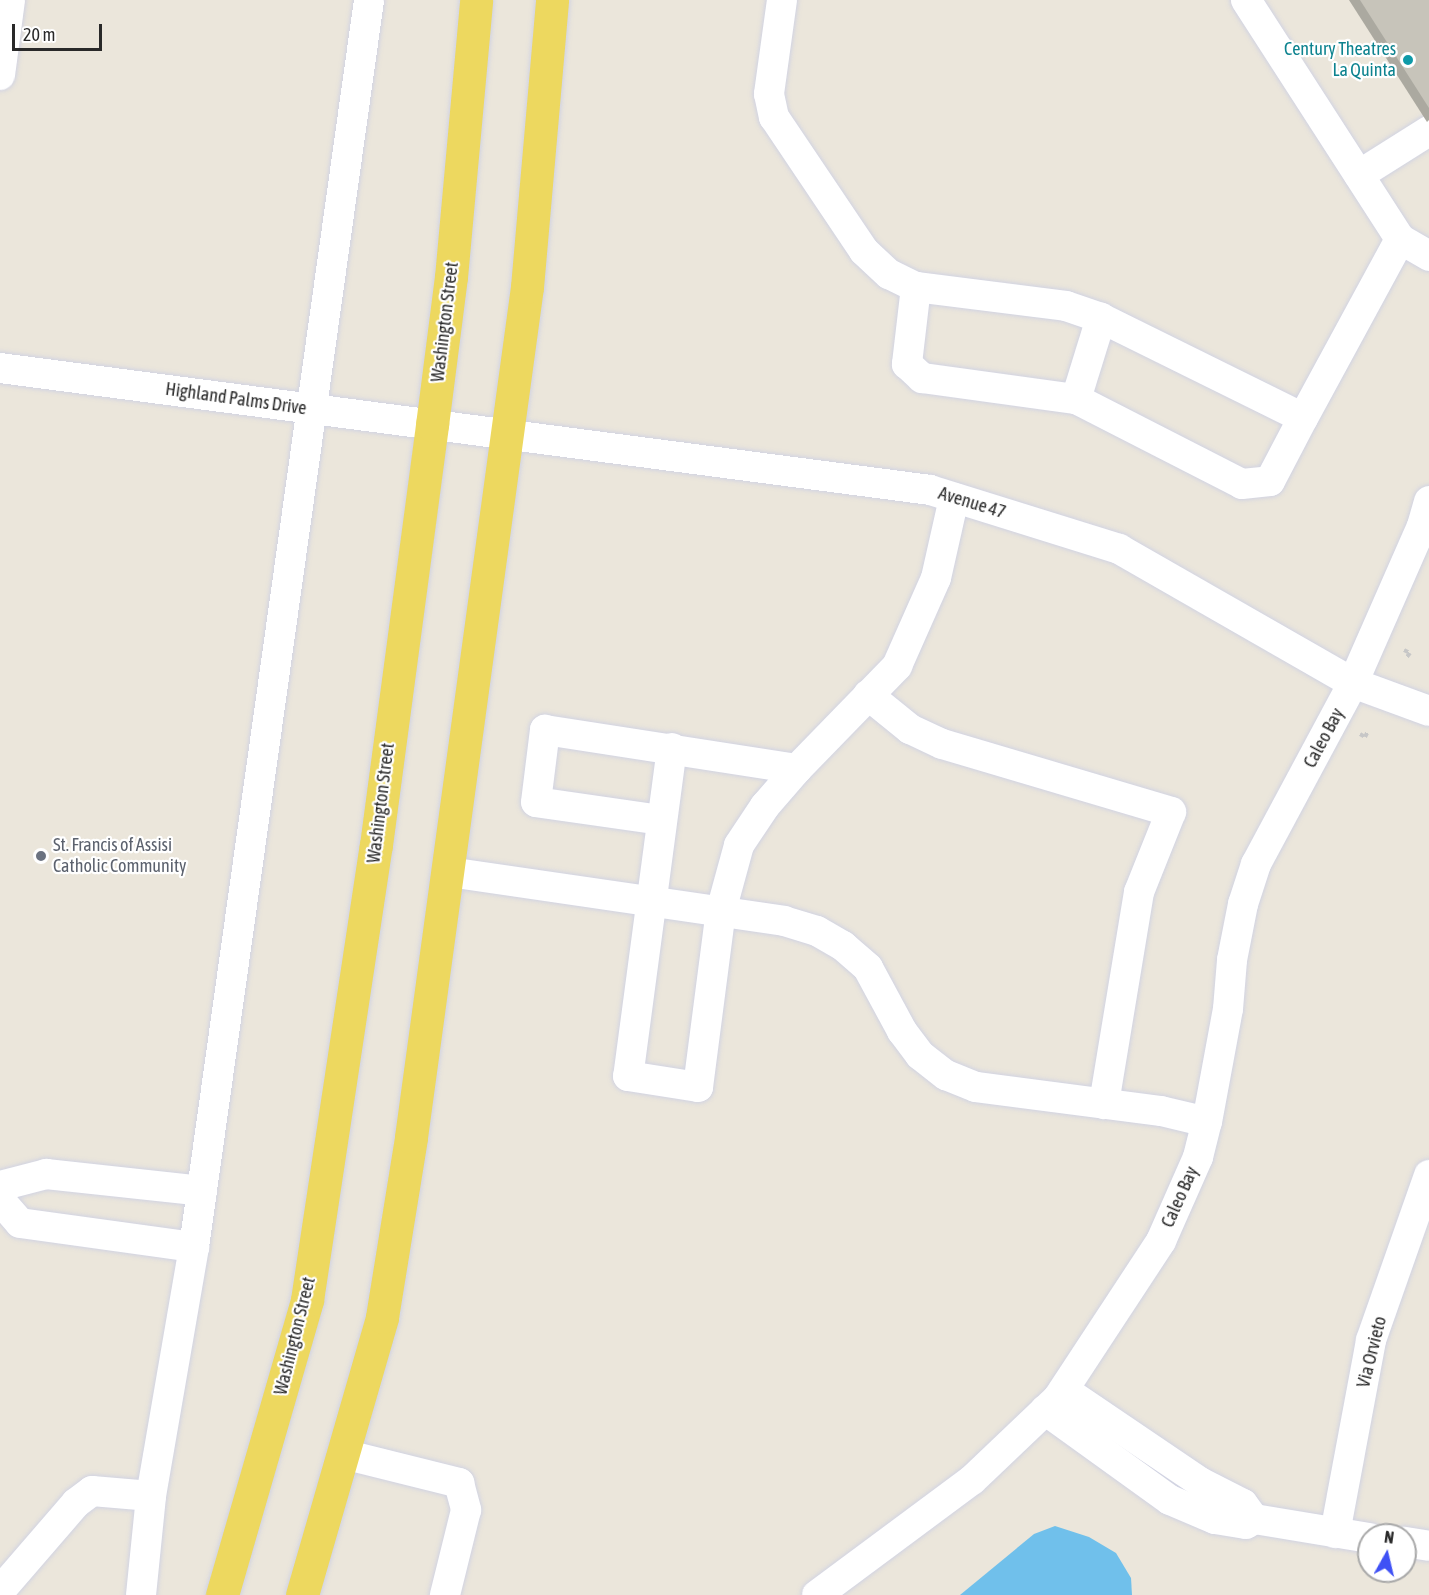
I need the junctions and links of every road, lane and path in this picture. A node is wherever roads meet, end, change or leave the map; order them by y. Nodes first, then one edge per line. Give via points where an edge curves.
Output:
1 (369, 0) edge
2 (476, 0) edge
3 (552, 0) edge
4 (782, 0) edge
5 (1246, 0) edge
6 (6, 16) edge
7 (0, 75) edge
8 (1429, 130) edge
9 (1359, 175) junction
10 (1400, 238) junction
11 (1429, 256) edge
12 (916, 287) junction
13 (1101, 318) junction
14 (0, 368) edge
15 (1076, 399) junction
16 (314, 409) junction
17 (1303, 418) junction
18 (432, 425) junction
19 (472, 430) joint
20 (505, 435) junction
21 (954, 498) junction
22 (1429, 501) edge
23 (1404, 650) dead end
24 (1406, 658) dead end
25 (1353, 683) junction
26 (868, 695) junction
27 (1429, 711) edge
28 (1368, 731) dead end
29 (1359, 734) dead end
30 (672, 748) junction
31 (797, 769) junction
32 (662, 820) junction
33 (449, 872) junction
34 (650, 901) junction
35 (722, 911) junction
36 (1104, 1104) junction
37 (1207, 1122) junction
38 (1429, 1175) edge
39 (0, 1186) edge
40 (202, 1191) junction
41 (0, 1200) edge
42 (194, 1247) junction
43 (1054, 1400) junction
44 (343, 1454) junction
45 (150, 1498) junction
46 (1335, 1533) junction
47 (1357, 1536) edge
48 (0, 1591) edge
49 (141, 1595) edge
50 (222, 1595) edge
51 (302, 1595) edge
52 (445, 1595) edge
53 (817, 1595) edge

1 - 16 street
2 - 18 main road, Washington Street via 451,277
3 - 20 main road via 527,287
4 - 12 street via 769,94 774,117 864,251 889,274
5 - 9 street
6 - 7 street
8 - 9 street
9 - 10 street
10 - 11 street
10 - 17 street
12 - 13 street via 1066,306
12 - 15 street via 907,364 922,378
13 - 15 street
13 - 17 street
14 - 16 street, Highland Palms Drive
15 - 17 street via 1242,484 1270,481
16 - 18 street, Highland Palms Drive
16 - 40 street
18 - 19 street, Highland Palms Drive
18 - 50 main road, Washington Street via 376,845 307,1300
19 - 20 street, Avenue 47
20 - 21 street, Avenue 47 via 930,490
20 - 33 main road
21 - 25 street, Avenue 47 via 1119,549
21 - 26 street via 936,579 921,619 897,666
22 - 25 street, Caleo Bay via 1422,526
23 - 24 path via 1410,652
25 - 27 street, Avenue 47
25 - 37 street, Caleo Bay via 1256,864 1243,903
26 - 31 street
26 - 36 street via 910,729 942,744 1171,812 1139,892
28 - 29 path via 1365,736
30 - 31 street
30 - 32 street
30 - 32 street via 545,730 536,802
31 - 35 street via 739,845
32 - 34 street
33 - 34 street
33 - 44 main road via 382,1317
34 - 35 street
34 - 35 street via 628,1076 698,1087
35 - 36 street via 784,921 817,931 843,946 868,968 920,1055 946,1075 976,1088
36 - 37 street
37 - 43 street, Caleo Bay via 1197,1157 1161,1240
38 - 46 street, Via Orvieto via 1371,1340
39 - 40 street via 46,1174
40 - 42 street
41 - 42 street via 20,1223
42 - 45 street
43 - 46 street via 1243,1504 1254,1519
43 - 53 street, Caleo Bay via 972,1480
44 - 51 main road
44 - 52 street via 459,1483 466,1510
45 - 48 street via 92,1491 76,1503
45 - 49 street
46 - 47 street

